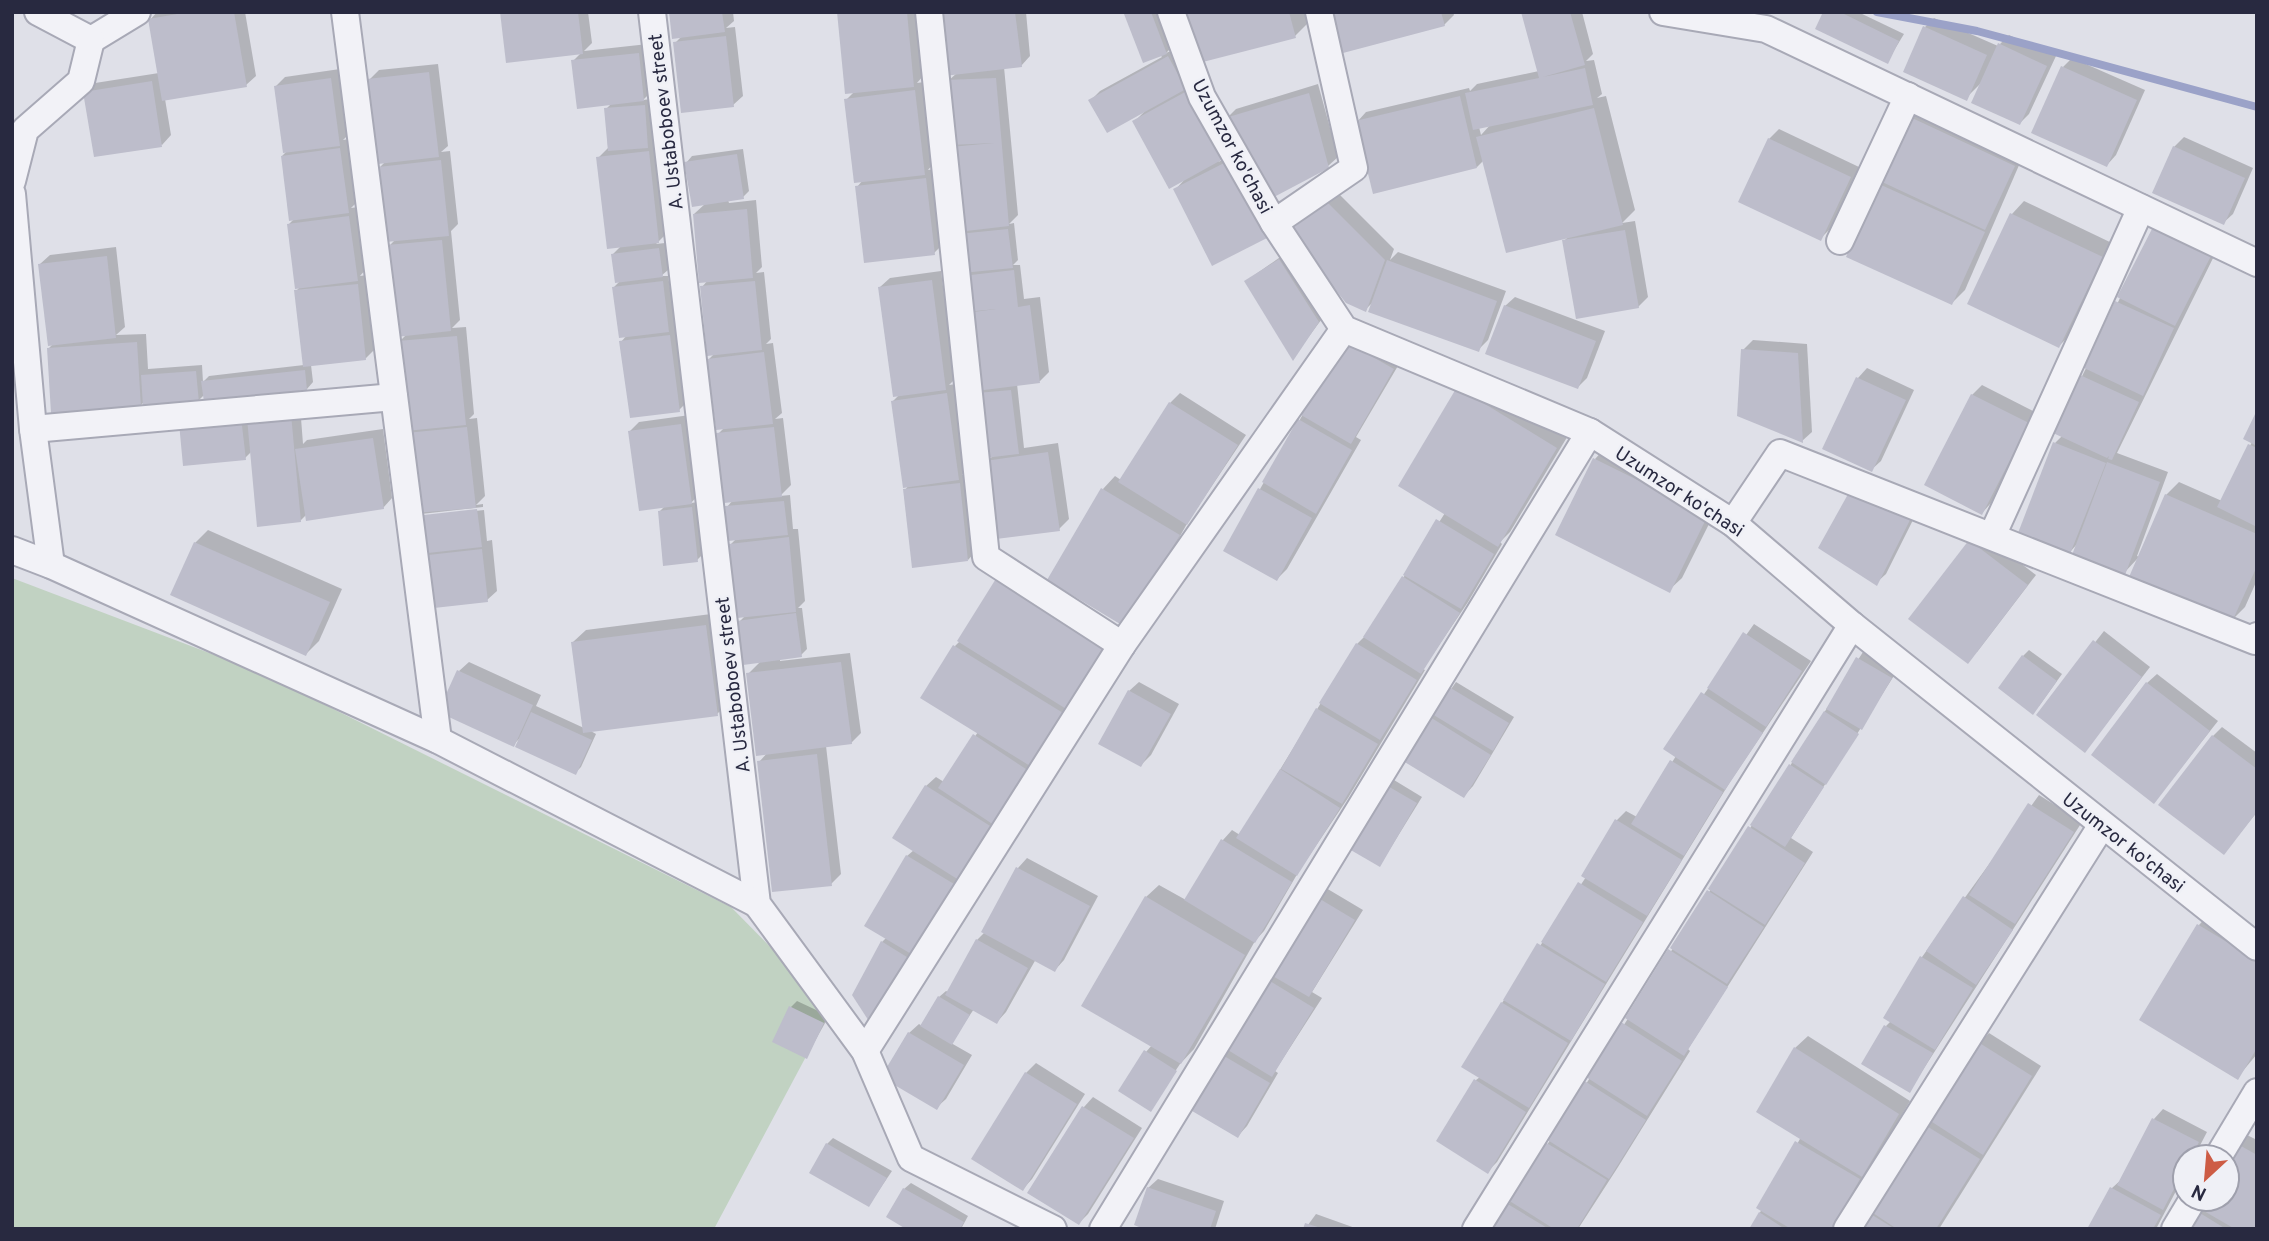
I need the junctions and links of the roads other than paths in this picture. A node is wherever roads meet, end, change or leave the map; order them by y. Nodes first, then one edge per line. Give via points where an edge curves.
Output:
1 (38, 12) edge
2 (137, 12) edge
3 (345, 12) edge
4 (652, 12) edge
5 (929, 12) edge
6 (1171, 12) edge
7 (1319, 12) edge
8 (1663, 12) edge
9 (91, 40) junction
10 (1908, 96) junction
11 (12, 181) edge
12 (12, 194) edge
13 (2141, 208) junction
14 (1274, 223) junction
15 (1840, 241) dead end
16 (2257, 263) edge
17 (1344, 329) junction
18 (394, 397) junction
19 (33, 429) junction
20 (1590, 432) junction
21 (1733, 523) junction
22 (1992, 536) junction
23 (12, 550) edge
24 (51, 565) junction
25 (1852, 625) junction
26 (2257, 636) edge
27 (1122, 645) junction
28 (438, 740) junction
29 (2102, 825) junction
30 (757, 905) junction
31 (2257, 947) edge
32 (865, 1051) junction
33 (2257, 1092) edge
34 (2226, 1143) edge
35 (2185, 1213) edge
36 (1054, 1229) edge
37 (1102, 1229) edge
38 (1476, 1229) edge
39 (1847, 1229) edge
40 (2175, 1229) edge

1 - 9 street
2 - 9 street
3 - 18 street
4 - 30 street, A. Ustaboboev street
5 - 27 street via 986,557
6 - 14 street, Uzumzor ko'chasi via 1202,97
7 - 14 street via 1354,168
8 - 10 street via 1766,29
9 - 11 street via 81,81 25,130
10 - 13 street
10 - 15 street
12 - 19 street
13 - 16 street
13 - 22 street
14 - 17 street, Uzumzor ko'chasi
17 - 20 street, Uzumzor ko'chasi
17 - 27 street
18 - 19 street
18 - 28 street
19 - 24 street
20 - 21 street, Uzumzor ko'chasi
20 - 37 street
21 - 22 street via 1780,453
21 - 25 street, Uzumzor ko'chasi
22 - 26 street via 2255,641
23 - 24 street
24 - 28 street
25 - 29 street, Uzumzor ko'chasi
25 - 38 street
27 - 32 street
28 - 30 street
29 - 31 street, Uzumzor ko'chasi
29 - 39 street
30 - 32 street, A. Ustaboboev street
32 - 36 street, A. Ustaboboev street via 911,1158
33 - 34 street
35 - 40 street

